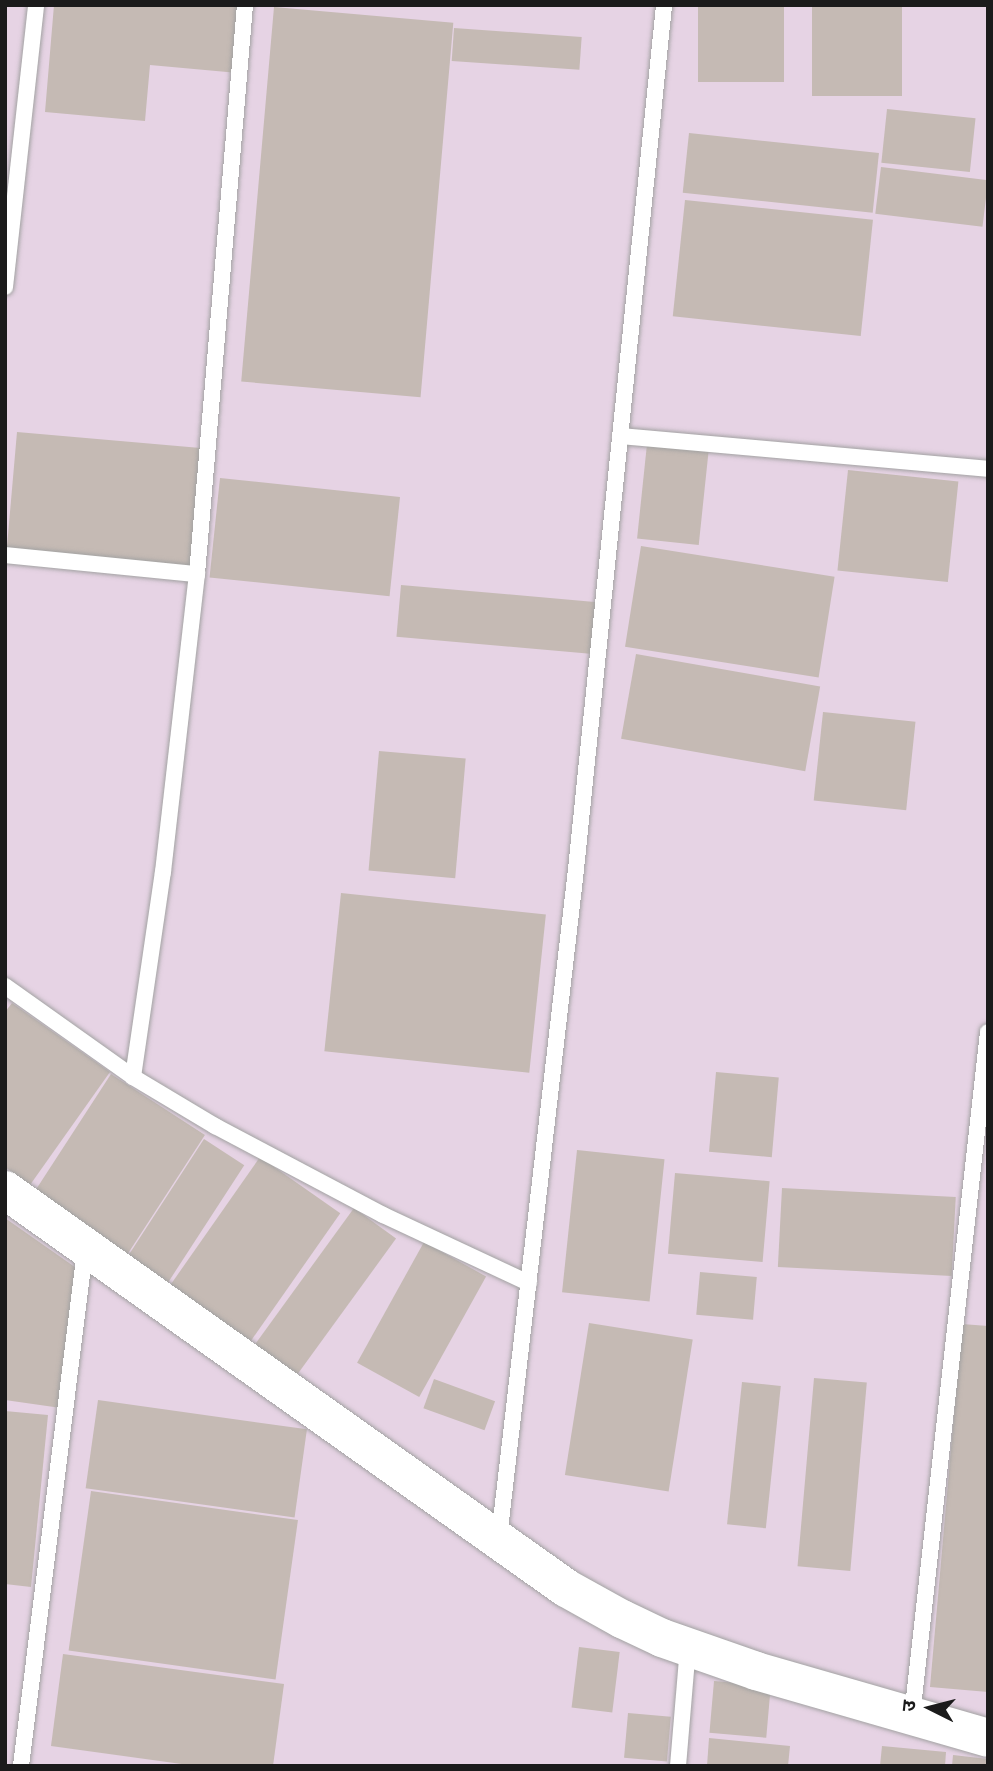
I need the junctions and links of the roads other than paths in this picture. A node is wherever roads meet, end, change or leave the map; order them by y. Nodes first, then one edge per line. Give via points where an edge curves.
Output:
1 (36, 5) edge
2 (245, 5) edge
3 (664, 5) edge
4 (5, 287) edge
5 (620, 436) junction
6 (988, 468) edge
7 (5, 555) edge
8 (197, 575) junction
9 (5, 986) edge
10 (988, 1032) edge
11 (134, 1077) junction
12 (5, 1190) edge
13 (86, 1247) junction
14 (529, 1283) junction
15 (499, 1541) junction
16 (688, 1647) junction
17 (912, 1719) junction
18 (988, 1738) edge
19 (21, 1766) edge
20 (678, 1766) edge

1 - 4 lane
2 - 8 lane
3 - 5 lane
5 - 6 lane
5 - 14 lane
7 - 8 lane
8 - 11 lane
9 - 11 lane
10 - 17 lane
11 - 14 lane via 215,1126 383,1215
12 - 13 street
13 - 15 street
13 - 19 lane
14 - 15 lane
15 - 16 street via 566,1588
16 - 17 street
16 - 20 lane
17 - 18 street

